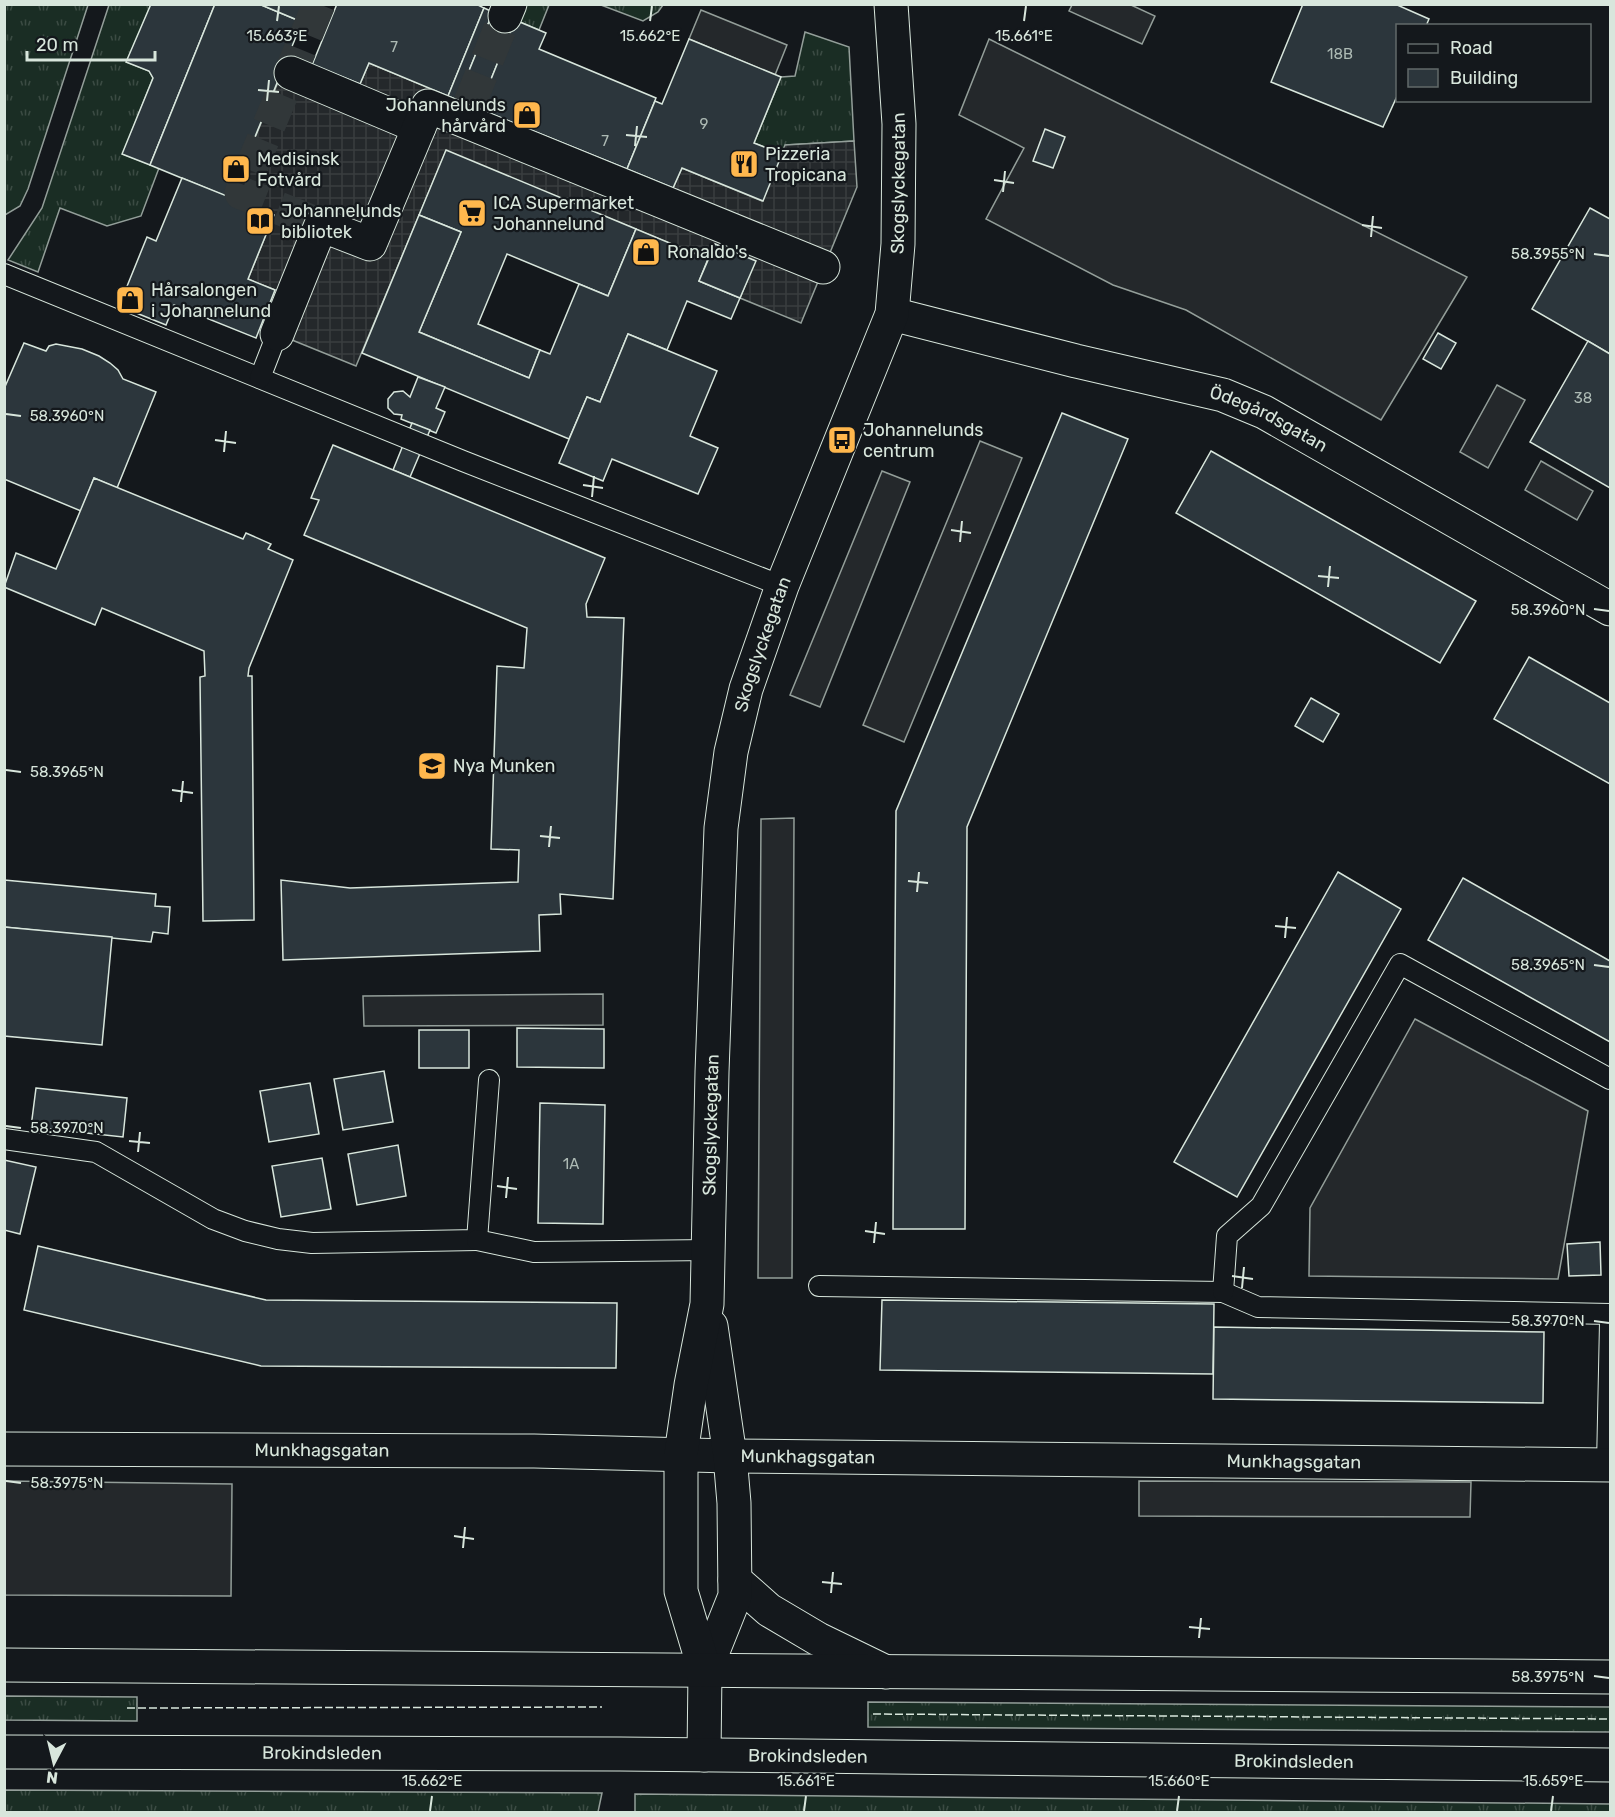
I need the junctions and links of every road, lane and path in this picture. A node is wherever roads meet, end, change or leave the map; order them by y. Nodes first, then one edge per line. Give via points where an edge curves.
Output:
1 (891, 4) edge
2 (291, 73) dead end
3 (419, 127) junction
4 (823, 267) dead end
5 (4, 274) edge
6 (892, 314) junction
7 (277, 334) joint
8 (260, 378) junction
9 (782, 586) junction
10 (1611, 609) edge
11 (1611, 1078) edge
12 (489, 1080) dead end
13 (4, 1140) edge
14 (477, 1240) junction
15 (709, 1250) junction
16 (819, 1286) dead end
17 (1223, 1292) junction
18 (708, 1304) junction
19 (1611, 1314) edge
20 (1611, 1322) edge
21 (4, 1449) edge
22 (681, 1454) junction
23 (730, 1456) junction
24 (1609, 1465) edge
25 (735, 1580) junction
26 (4, 1665) edge
27 (705, 1671) junction
28 (886, 1672) junction
29 (1611, 1677) edge
30 (4, 1752) edge
31 (704, 1755) junction
32 (1611, 1765) edge

1 - 6 street, Skogslyckegatan via 899,124 898,244
2 - 3 street
3 - 4 street via 428,106 465,113
3 - 7 street via 370,244 321,225
5 - 8 lane
6 - 9 street, Skogslyckegatan
6 - 10 street, Ödegårdsgatan via 1223,395 1264,412
7 - 8 lane
8 - 9 lane
9 - 15 street, Skogslyckegatan via 746,689 731,752 721,828
11 - 17 lane via 1400,964 1261,1206 1227,1236
12 - 14 lane
13 - 14 lane via 96,1152 213,1219 278,1239 312,1243
14 - 15 lane via 534,1252
15 - 18 street, Skogslyckegatan
16 - 17 lane
17 - 19 lane via 1258,1306
18 - 22 street, Skogslyckegatan
18 - 23 street, Skogslyckegatan
20 - 24 lane
21 - 22 street, Munkhagsgatan
22 - 23 street, Munkhagsgatan
22 - 27 street, Skogslyckegatan via 681,1591
23 - 24 street, Munkhagsgatan
23 - 25 street, Skogslyckegatan
25 - 27 street, Skogslyckegatan via 735,1596
25 - 28 street via 769,1610
26 - 27 street
27 - 28 street
27 - 31 street, Skogslyckegatan
28 - 29 street
30 - 31 street, Brokindsleden
31 - 32 street, Brokindsleden

